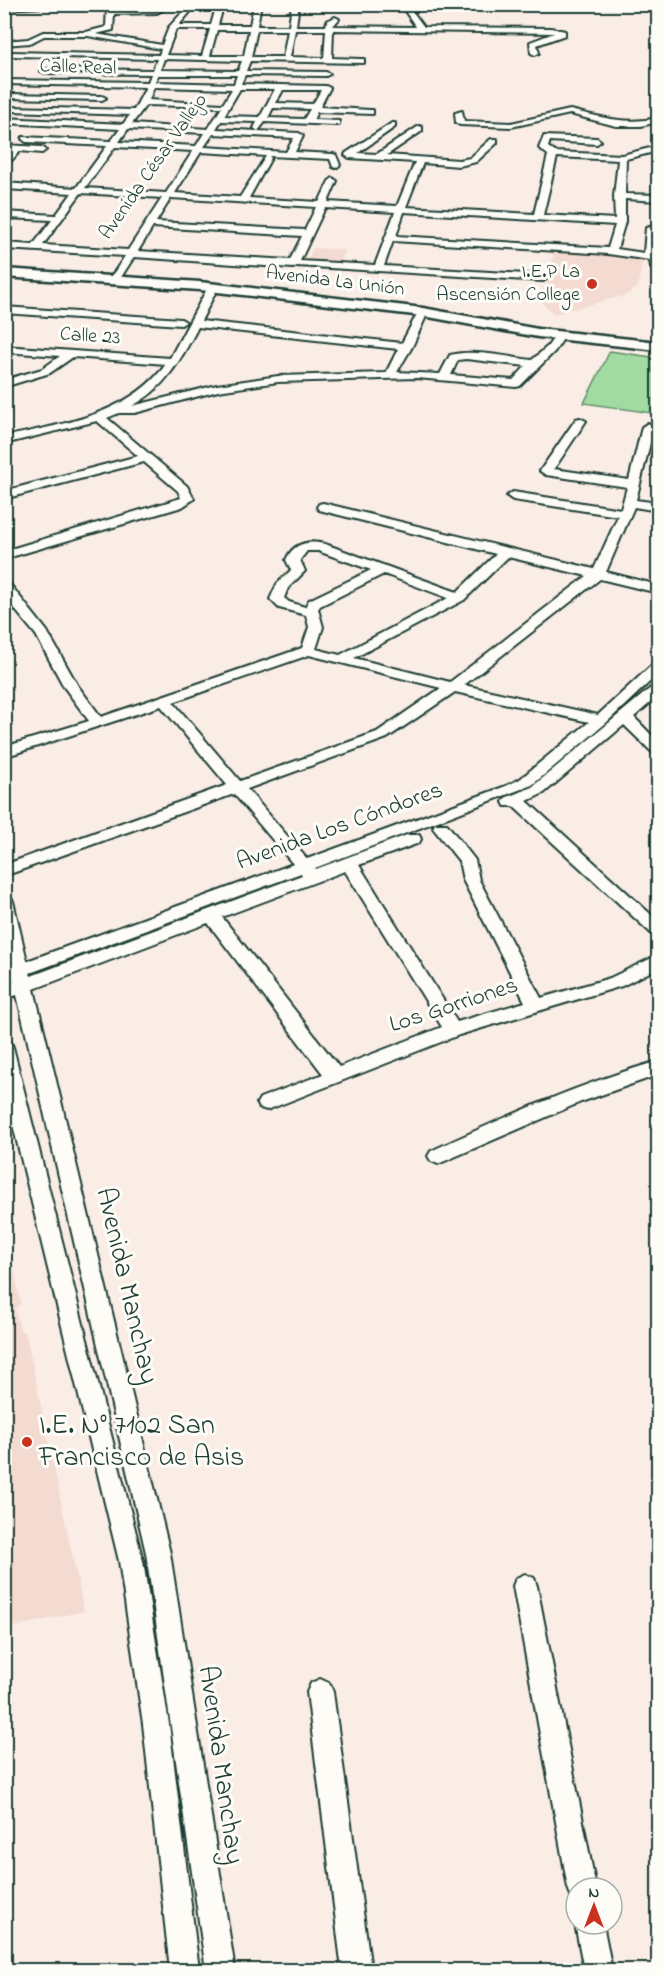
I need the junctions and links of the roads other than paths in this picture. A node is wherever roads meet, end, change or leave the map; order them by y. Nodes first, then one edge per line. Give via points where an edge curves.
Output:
1 (63, 4) edge
2 (170, 4) edge
3 (194, 4) edge
4 (221, 4) edge
5 (258, 4) edge
6 (296, 4) edge
7 (396, 4) edge
8 (403, 4) edge
9 (4, 7) edge
10 (110, 8) edge
11 (368, 10) edge
12 (157, 11) junction
13 (346, 18) dead end
14 (154, 21) dead end
15 (110, 25) junction
16 (121, 26) dead end
17 (215, 28) junction
18 (253, 28) junction
19 (291, 29) junction
20 (330, 29) junction
21 (376, 30) junction
22 (422, 30) junction
23 (171, 31) junction
24 (86, 34) junction
25 (160, 34) dead end
26 (35, 39) junction
27 (331, 40) junction
28 (341, 40) dead end
29 (107, 41) junction
30 (4, 44) edge
31 (165, 48) junction
32 (330, 51) junction
33 (341, 51) dead end
34 (9, 53) edge
35 (535, 54) dead end
36 (53, 55) junction
37 (95, 57) junction
38 (161, 58) junction
39 (205, 59) junction
40 (247, 59) junction
41 (286, 60) junction
42 (4, 61) edge
43 (328, 61) junction
44 (361, 61) dead end
45 (83, 72) junction
46 (156, 74) junction
47 (326, 74) dead end
48 (240, 75) junction
49 (4, 82) edge
50 (76, 84) junction
51 (151, 87) junction
52 (235, 88) junction
53 (280, 88) junction
54 (324, 92) junction
55 (10, 96) dead end
56 (68, 97) junction
57 (334, 97) dead end
58 (112, 98) dead end
59 (134, 98) dead end
60 (144, 100) junction
61 (220, 105) junction
62 (270, 105) junction
63 (316, 108) junction
64 (9, 109) dead end
65 (61, 111) junction
66 (370, 112) dead end
67 (136, 113) junction
68 (459, 113) dead end
69 (218, 118) junction
70 (4, 120) edge
71 (262, 120) junction
72 (658, 120) edge
73 (307, 122) junction
74 (50, 123) junction
75 (336, 123) dead end
76 (81, 124) junction
77 (128, 126) junction
78 (392, 126) dead end
79 (419, 129) dead end
80 (567, 129) dead end
81 (205, 130) junction
82 (255, 133) junction
83 (26, 139) dead end
84 (570, 139) junction
85 (36, 140) junction
86 (494, 141) dead end
87 (597, 141) dead end
88 (66, 143) junction
89 (113, 145) junction
90 (4, 147) edge
91 (658, 147) edge
92 (18, 148) junction
93 (193, 149) junction
94 (245, 152) junction
95 (553, 154) junction
96 (289, 155) junction
97 (267, 158) dead end
98 (379, 158) junction
99 (622, 158) junction
100 (419, 162) junction
101 (175, 165) dead end
102 (336, 165) dead end
103 (4, 166) edge
104 (333, 181) dead end
105 (162, 185) dead end
106 (4, 186) edge
107 (80, 190) junction
108 (156, 195) junction
109 (168, 196) junction
110 (619, 196) junction
111 (658, 198) edge
112 (243, 200) junction
113 (149, 204) dead end
114 (322, 204) junction
115 (399, 209) junction
116 (4, 215) edge
117 (538, 217) junction
118 (58, 219) junction
119 (620, 222) junction
120 (150, 224) junction
121 (651, 228) dead end
122 (308, 233) junction
123 (388, 238) junction
124 (4, 246) edge
125 (36, 248) junction
126 (608, 251) junction
127 (130, 254) junction
128 (649, 257) junction
129 (111, 265) junction
130 (293, 265) junction
131 (378, 269) junction
132 (658, 269) edge
133 (4, 273) edge
134 (543, 278) dead end
135 (207, 287) junction
136 (4, 310) edge
137 (423, 312) junction
138 (193, 323) junction
139 (560, 336) junction
140 (658, 346) edge
141 (407, 347) junction
142 (4, 349) edge
143 (70, 354) junction
144 (166, 357) junction
145 (534, 364) junction
146 (390, 376) junction
147 (444, 377) junction
148 (4, 384) edge
149 (115, 409) junction
150 (98, 416) junction
151 (580, 420) dead end
152 (648, 427) dead end
153 (4, 434) edge
154 (4, 441) edge
155 (145, 458) junction
156 (633, 484) junction
157 (4, 495) edge
158 (513, 496) dead end
159 (323, 507) dead end
160 (658, 507) edge
161 (627, 508) junction
162 (506, 551) junction
163 (4, 555) edge
164 (382, 570) junction
165 (598, 574) junction
166 (4, 586) edge
167 (658, 589) edge
168 (459, 597) junction
169 (313, 613) junction
170 (308, 651) junction
171 (342, 659) junction
172 (658, 667) edge
173 (453, 687) junction
174 (658, 688) edge
175 (164, 700) junction
176 (625, 717) junction
177 (601, 720) junction
178 (98, 723) junction
179 (658, 750) edge
180 (4, 752) edge
181 (237, 787) junction
182 (516, 800) junction
183 (441, 828) junction
184 (349, 863) junction
185 (4, 871) edge
186 (308, 871) junction
187 (4, 901) edge
188 (211, 915) junction
189 (658, 930) edge
190 (658, 961) edge
191 (14, 981) edge
192 (536, 1006) junction
193 (453, 1030) junction
194 (4, 1047) edge
195 (658, 1068) edge
196 (335, 1076) junction
197 (267, 1103) dead end
198 (438, 1156) dead end
199 (158, 1553) junction
200 (131, 1561) junction
201 (525, 1586) dead end
202 (320, 1692) dead end
203 (580, 1876) edge
204 (591, 1936) edge
205 (185, 1971) edge
206 (220, 1971) edge
207 (357, 1971) edge
208 (598, 1971) edge

1 - 9 street
2 - 12 street
3 - 23 street
4 - 17 street
5 - 18 street, Avenida César Vallejo
6 - 19 street
7 - 11 street
8 - 22 street
10 - 12 street
10 - 15 street
11 - 21 street
12 - 14 street
13 - 20 street via 335,15
15 - 16 street
15 - 24 street
17 - 18 street
17 - 23 street
17 - 39 street
18 - 19 street
18 - 40 street, Avenida César Vallejo
19 - 20 street
19 - 41 street
20 - 21 street
20 - 27 street
21 - 22 street
22 - 35 street via 562,33 534,44
23 - 25 street
23 - 31 street
24 - 26 street via 47,34
24 - 29 street
26 - 29 street
26 - 30 street
27 - 28 street
27 - 32 street
29 - 31 street
29 - 37 street
31 - 38 street
32 - 33 street
32 - 43 street
34 - 36 street
34 - 42 street via 12,58
36 - 37 street
36 - 45 street via 50,63 36,71
37 - 38 street
37 - 45 street
38 - 39 street
38 - 46 street
39 - 40 street
40 - 41 street
40 - 48 street, Avenida César Vallejo
41 - 43 street
43 - 44 street
45 - 46 street
45 - 50 street
46 - 48 street
46 - 51 street
47 - 48 street
48 - 52 street, Avenida César Vallejo
49 - 50 street, Calle Real
50 - 51 street, Calle Real
50 - 56 street
51 - 52 street, Calle Real
51 - 60 street
52 - 53 street, Calle Real
52 - 61 street, Avenida César Vallejo
52 - 69 street, Avenida César Vallejo
53 - 54 street, Calle Real
53 - 62 street
54 - 57 street, Calle Real
54 - 63 street
55 - 56 street
56 - 58 street
56 - 65 street
59 - 60 street
60 - 61 street
60 - 67 street
61 - 81 street, Avenida César Vallejo
62 - 63 street
62 - 71 street
63 - 66 street
63 - 73 street
64 - 65 street
65 - 67 street
65 - 74 street
67 - 77 street
68 - 72 street via 460,123 477,125 519,124 570,112 616,124
69 - 71 street
69 - 81 street, Avenida César Vallejo
70 - 74 street
71 - 73 street
71 - 82 street
73 - 75 street
74 - 76 street
74 - 85 street
76 - 77 street
76 - 88 street
77 - 81 street
77 - 89 street
78 - 98 street via 349,154
79 - 98 street
80 - 84 street
81 - 82 street
81 - 93 street, Avenida César Vallejo
82 - 94 street
82 - 96 street via 299,136
83 - 85 street
84 - 87 street
84 - 95 street via 547,138 544,150
85 - 88 street
86 - 100 street via 467,162
88 - 89 street
88 - 92 street via 54,150
89 - 93 street
89 - 107 street
90 - 92 street
91 - 99 street
92 - 103 street
93 - 94 street
93 - 101 street, Avenida César Vallejo
93 - 109 street, Avenida César Vallejo
94 - 96 street
95 - 99 street
95 - 117 street
96 - 102 street via 329,153
97 - 112 street
98 - 100 street
99 - 110 street
100 - 115 street
104 - 114 street
105 - 108 street, Avenida César Vallejo
106 - 107 street
107 - 108 street
107 - 118 street
108 - 109 street
108 - 113 street, Avenida César Vallejo
109 - 112 street
109 - 120 street, Avenida César Vallejo
110 - 111 street
110 - 119 street
112 - 114 street
114 - 115 street
114 - 122 street
115 - 117 street
115 - 123 street
116 - 118 street
117 - 119 street
118 - 125 street
119 - 126 street via 612,250
120 - 122 street
120 - 127 street, Avenida César Vallejo
121 - 128 street
122 - 130 street
123 - 126 street
123 - 131 street
124 - 125 street
125 - 129 street
126 - 128 street
127 - 129 street
127 - 129 street, Avenida César Vallejo
127 - 130 street
128 - 132 street via 655,258
129 - 133 main road, Avenida La Unión
129 - 135 main road, Avenida La Unión
130 - 131 street
131 - 134 street
135 - 136 street via 183,318
135 - 137 main road, Avenida La Unión
135 - 138 street
137 - 139 main road, Avenida La Unión
137 - 141 street
138 - 141 street
138 - 144 street
139 - 140 main road, Avenida La Unión
139 - 145 street via 555,347
141 - 146 street
142 - 143 street, Calle 23
143 - 144 street, Calle 23
143 - 148 street via 46,371
144 - 149 street via 164,375 152,387
144 - 153 street via 140,385 113,402
145 - 147 street via 516,384
145 - 147 street via 454,357
146 - 147 street
146 - 149 street via 278,379 217,388 135,410
149 - 150 street
150 - 154 street
150 - 155 street
151 - 156 street via 546,471
152 - 156 street
155 - 157 street
155 - 163 street via 183,489 188,499
156 - 161 street
158 - 161 street
159 - 162 street via 455,542
160 - 161 street
161 - 165 street
162 - 165 street
162 - 168 street
164 - 168 street
164 - 169 street via 314,603
164 - 169 street via 320,548 300,548 292,560 298,571 282,587 277,599 284,605
165 - 167 street
165 - 173 street
166 - 178 street via 42,634 71,687
168 - 171 street
169 - 170 street via 316,627
170 - 171 street
170 - 175 street
171 - 173 street
172 - 177 street, Avenida Los Cóndores
173 - 177 street
173 - 181 street via 382,735
174 - 176 street, Avenida Los Cóndores
175 - 178 street
175 - 181 street
176 - 179 street
176 - 182 street, Avenida Los Cóndores via 538,790
177 - 186 street, Avenida Los Cóndores via 526,782
178 - 180 street
181 - 185 street
181 - 186 street
182 - 183 street, Avenida Los Cóndores
182 - 189 street
183 - 184 street, Avenida Los Cóndores
183 - 192 street via 467,860 471,880
184 - 186 street, Avenida Los Cóndores
184 - 193 street
186 - 188 street, Avenida Los Cóndores
186 - 191 street, Avenida Los Cóndores
187 - 191 street, Avenida Manchay
188 - 191 street, Avenida Los Cóndores
188 - 196 street
190 - 192 street, Los Gorriones via 616,982
191 - 199 street, Avenida Manchay
192 - 193 street, Los Gorriones
193 - 196 street, Los Gorriones
194 - 200 street
195 - 198 street via 554,1105
196 - 197 street, Los Gorriones
199 - 200 street
199 - 206 street, Avenida Manchay
200 - 205 street via 156,1725
201 - 203 street
202 - 207 street
204 - 208 street

